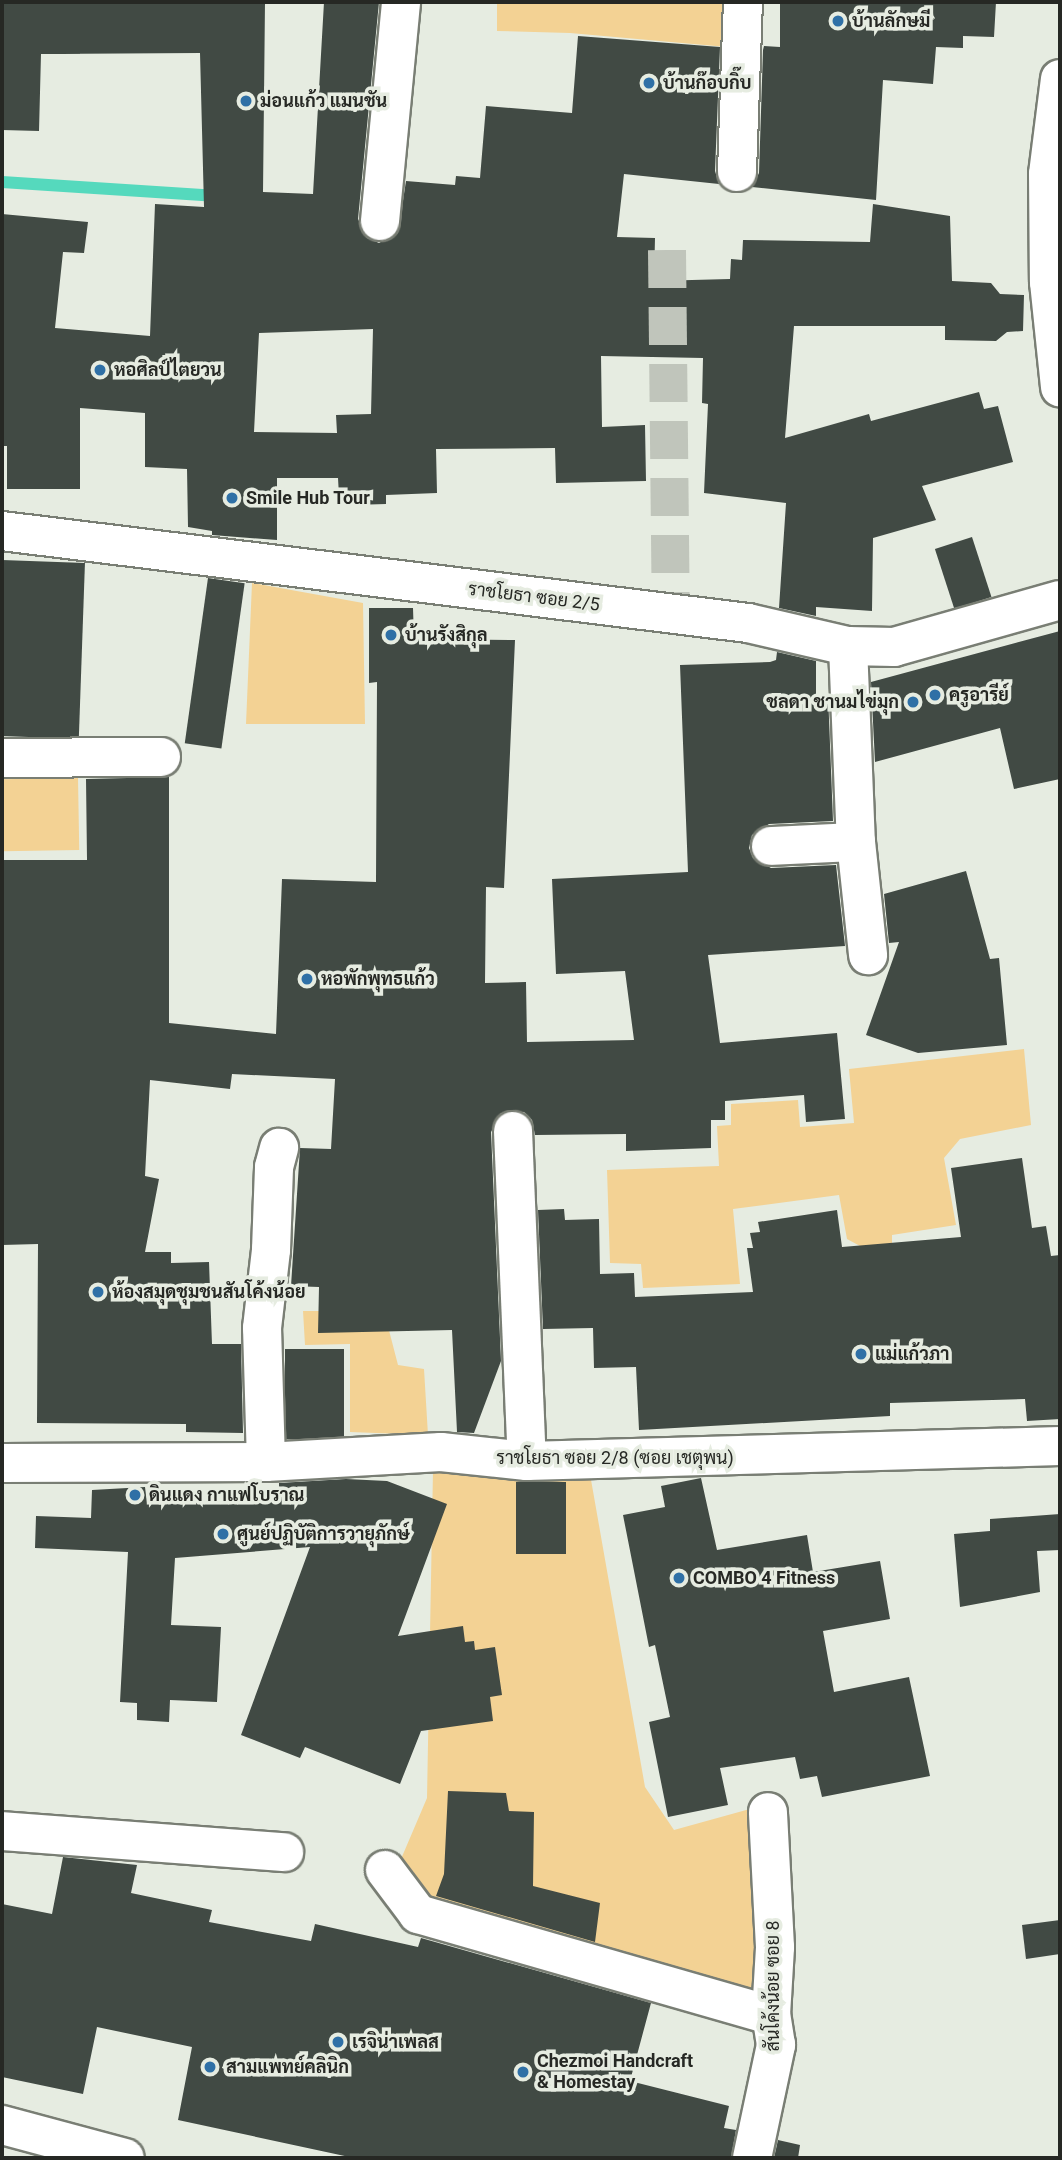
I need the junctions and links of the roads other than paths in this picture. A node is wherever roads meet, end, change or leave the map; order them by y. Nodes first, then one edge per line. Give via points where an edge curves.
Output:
1 (401, 2) edge
2 (743, 2) edge
3 (1060, 79) edge
4 (737, 172) dead end
5 (380, 221) dead end
6 (1054, 280) edge
7 (1060, 387) edge
8 (2, 531) edge
9 (1060, 600) edge
10 (848, 646) junction
11 (161, 757) dead end
12 (2, 758) edge
13 (856, 842) junction
14 (771, 846) dead end
15 (867, 955) dead end
16 (513, 1131) dead end
17 (279, 1148) dead end
18 (1060, 1446) edge
19 (527, 1461) junction
20 (266, 1462) junction
21 (2, 1463) edge
22 (768, 1812) dead end
23 (2, 1830) edge
24 (284, 1852) dead end
25 (385, 1870) dead end
26 (771, 2015) junction
27 (2, 2125) edge
28 (125, 2158) edge
29 (752, 2158) edge

1 - 5 street
2 - 4 street
3 - 6 street via 1048,174
6 - 7 street
8 - 10 street, ราชโยธา ซอย 2/5 via 748,623
9 - 10 street, ราชโยธา ซอย 2/5 via 894,647
10 - 13 street
11 - 12 street
13 - 14 street
13 - 15 street
16 - 19 street
17 - 20 street via 262,1328
18 - 19 street, ราชโยธา ซอย 2/8 (ซอย เชตุพน)
19 - 20 street, ราชโยธา ซอย 2/8 (ซอย เชตุพน) via 441,1452
20 - 21 street, ราชโยธา ซอย 2/8 (ซอย เชตุพน)
22 - 26 street, สันโค้งน้อย ซอย 8 via 775,1947
23 - 24 street
25 - 26 street via 418,1914
26 - 29 street, สันโค้งน้อย ซอย 8 via 776,2045
27 - 28 street

